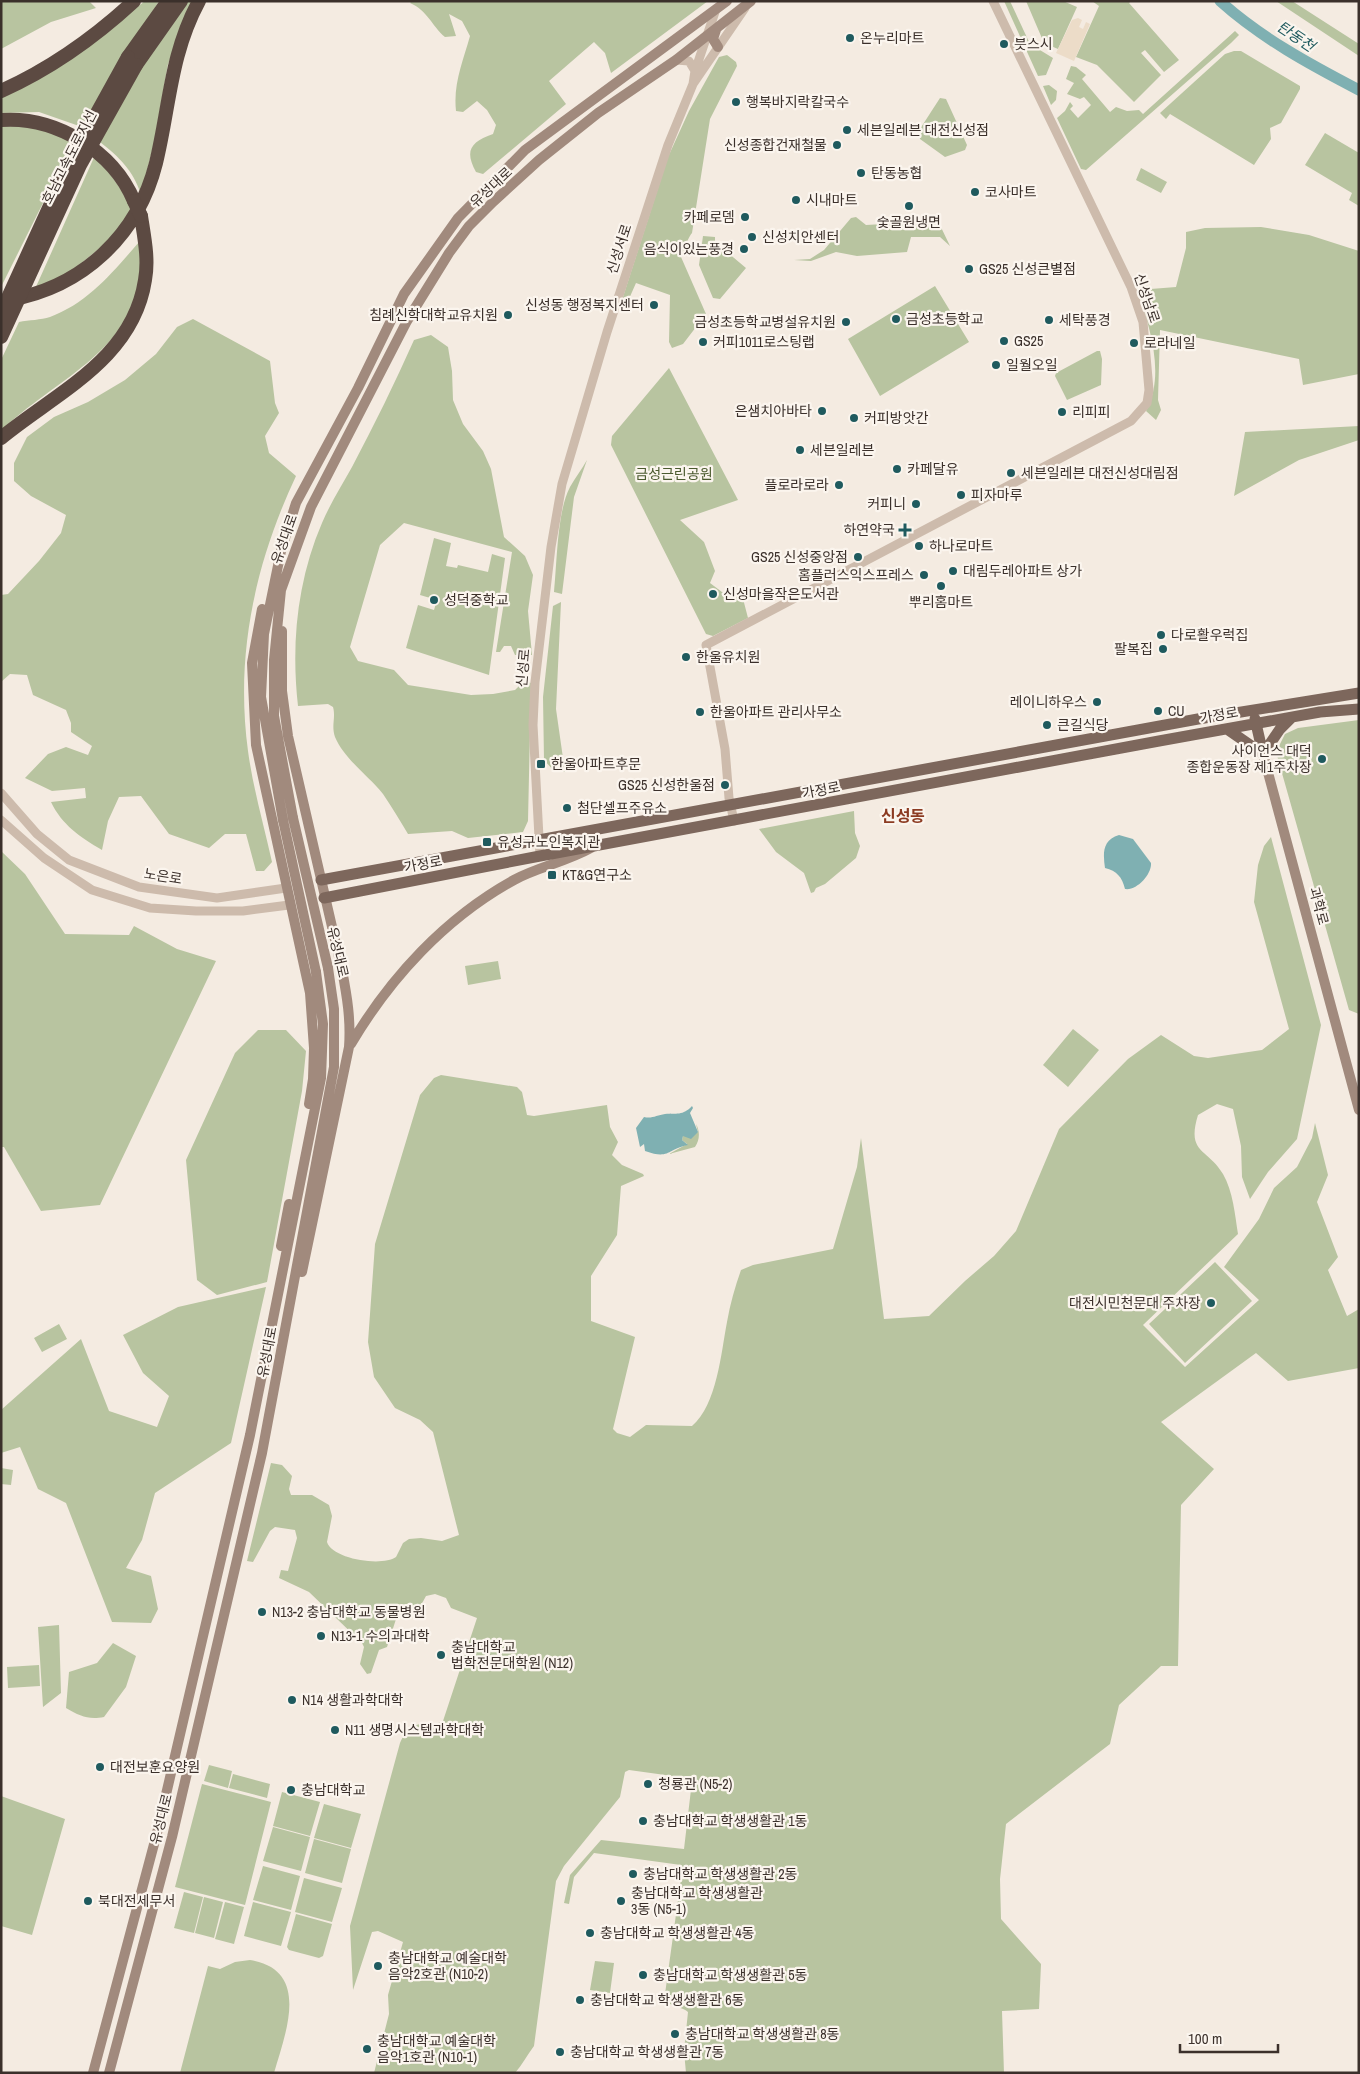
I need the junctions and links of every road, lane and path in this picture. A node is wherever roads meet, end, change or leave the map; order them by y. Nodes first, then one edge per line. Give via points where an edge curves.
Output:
1 (134, 1) edge
2 (168, 1) edge
3 (181, 1) edge
4 (199, 1) edge
5 (727, 1) edge
6 (993, 1) edge
7 (749, 3) edge
8 (715, 12) junction
9 (712, 33) junction
10 (718, 47) junction
11 (676, 60) junction
12 (132, 61) junction
13 (695, 71) junction
14 (693, 84) junction
15 (1, 90) edge
16 (1, 120) edge
17 (1, 301) edge
18 (1, 313) edge
19 (1, 337) edge
20 (1, 438) edge
21 (562, 484) joint
22 (281, 551) junction
23 (292, 555) junction
24 (1359, 693) edge
25 (1253, 709) junction
26 (1359, 709) edge
27 (1292, 718) junction
28 (1256, 724) junction
29 (1227, 729) junction
30 (1262, 754) junction
31 (1, 793) edge
32 (731, 806) junction
33 (288, 819) junction
34 (1, 820) edge
35 (734, 821) junction
36 (539, 841) junction
37 (592, 847) junction
38 (540, 856) junction
39 (322, 880) junction
40 (286, 888) junction
41 (324, 898) junction
42 (290, 905) junction
43 (349, 1047) junction
44 (1359, 1110) edge
45 (274, 1310) junction
46 (288, 1315) junction
47 (92, 2073) edge
48 (109, 2073) edge

1 - 15 highway via 104,29 73,50
2 - 12 highway, 호남고속도로지선
3 - 12 highway, 호남고속도로지선
4 - 17 highway via 175,58 156,165 133,220 106,253 78,274 42,292
5 - 8 main road, 유성대로
6 - 32 street, 신성남로 via 1131,287 1144,322 1147,403 1131,421 706,645 726,749
7 - 9 main road, 유성대로
7 - 10 street
8 - 9 street
8 - 22 main road, 유성대로 via 525,150 458,218 404,294 296,503
9 - 10 main road
9 - 11 main road, 유성대로
9 - 13 street
10 - 14 street
11 - 13 street via 689,61
11 - 23 main road, 유성대로 via 598,112 539,160 469,226 407,321 311,507
12 - 18 highway, 호남고속도로지선, bridge via 70,162
12 - 19 highway, 호남고속도로지선, bridge
13 - 14 street
14 - 21 street, 신성서로 via 668,145
16 - 20 highway, bridge via 35,122 68,133 97,152 116,170 134,201 141,216 146,254 146,280 138,308 124,335 101,363
21 - 36 street, 신성로 via 551,546 535,682 533,725
22 - 33 main road, 유성대로 via 264,634 262,698
22 - 40 main road via 264,600 252,663 256,745
23 - 33 main road, 유성대로 via 281,590 276,626 274,697
23 - 39 main road via 282,633 282,691 288,736
24 - 25 main road, 가정로
25 - 28 main road, 과학로
25 - 32 main road, 가정로
26 - 27 main road, 가정로
27 - 28 main road, 가정로
27 - 30 main road
28 - 29 main road, 가정로
28 - 30 main road, 과학로
29 - 30 main road
29 - 35 main road, 가정로
30 - 44 main road, 과학로
31 - 40 street, 노은로 via 37,834 69,860 139,887 217,898
32 - 35 street
32 - 36 main road, 가정로
33 - 45 main road, 유성대로, bridge via 323,1024 321,1078
33 - 46 main road, 유성대로, bridge via 328,968 334,1010 334,1067
34 - 42 street via 44,858 92,890 150,908 243,911
35 - 37 main road, 가정로
36 - 38 street, 신성로
36 - 39 main road, 가정로
37 - 38 main road, 가정로
37 - 43 main road via 573,858 514,880 433,939 396,978
38 - 41 main road, 가정로
39 - 40 main road, 노은로
39 - 41 main road
40 - 42 main road
41 - 42 main road, 가정로
41 - 43 main road via 349,1006
42 - 45 main road via 310,993 314,1033 313,1079 283,1231
43 - 46 main road via 306,1257
45 - 47 main road, 유성대로 via 250,1434 159,1824
46 - 48 main road, 유성대로 via 266,1437 172,1837

